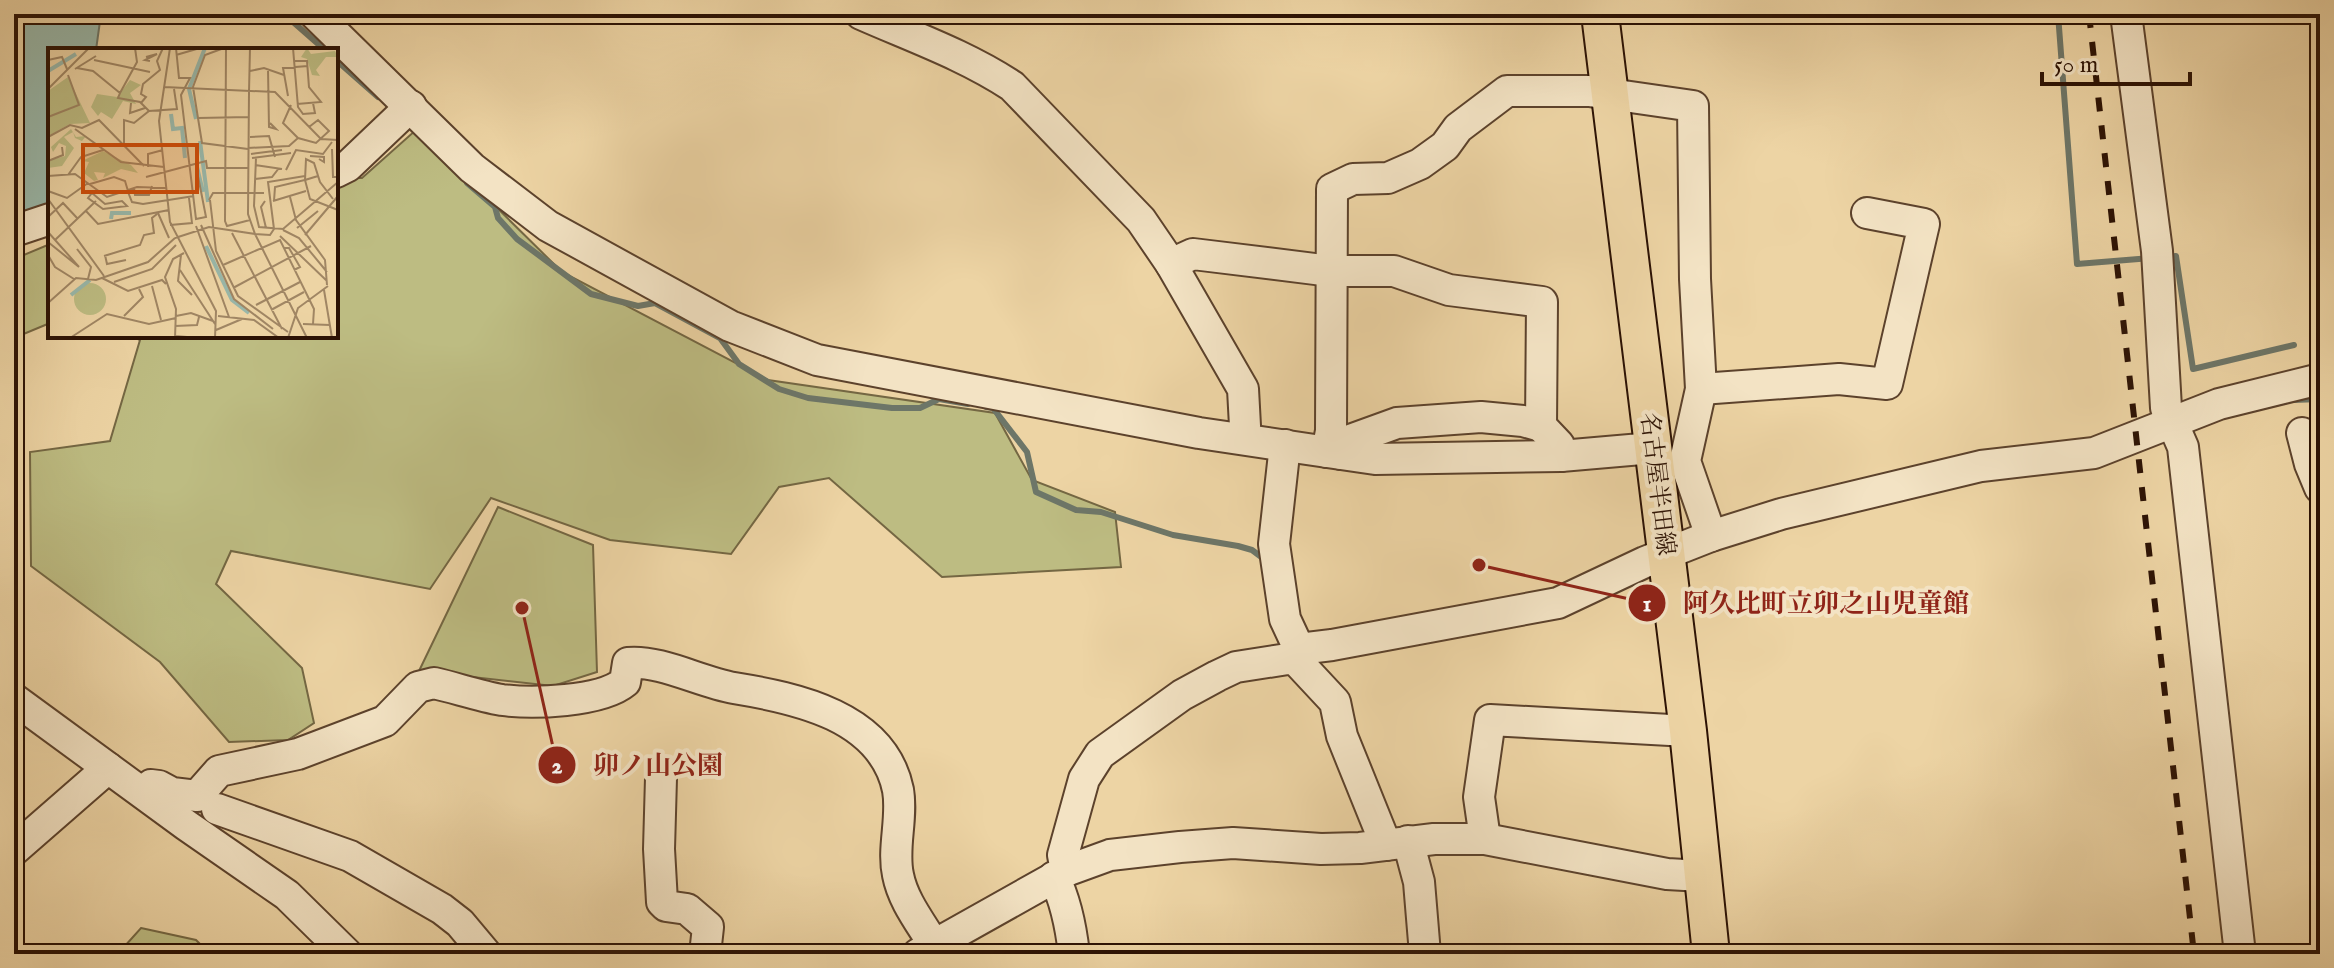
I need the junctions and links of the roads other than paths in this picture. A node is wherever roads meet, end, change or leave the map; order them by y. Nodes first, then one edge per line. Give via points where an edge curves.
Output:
1 (315, 14) edge
2 (861, 14) edge
3 (1600, 14) edge
4 (2126, 14) edge
5 (1609, 93) junction
6 (411, 106) junction
7 (338, 171) edge
8 (1867, 213) dead end
9 (48, 220) edge
10 (14, 231) edge
11 (1171, 264) junction
12 (1331, 271) junction
13 (2320, 379) edge
14 (1701, 389) junction
15 (2174, 421) junction
16 (1541, 426) junction
17 (2302, 433) dead end
18 (1243, 438) junction
19 (1285, 445) junction
20 (1653, 448) junction
21 (1334, 453) junction
22 (1561, 456) junction
23 (2320, 488) edge
24 (1711, 536) junction
25 (1666, 554) junction
26 (1296, 653) junction
27 (14, 699) edge
28 (1688, 731) junction
29 (108, 768) junction
30 (661, 778) dead end
31 (144, 793) junction
32 (217, 809) dead end
33 (1485, 839) junction
34 (1397, 843) junction
35 (14, 850) edge
36 (1060, 874) junction
37 (1702, 876) junction
38 (926, 949) edge
39 (347, 954) edge
40 (486, 954) edge
41 (705, 954) edge
42 (1074, 954) edge
43 (1425, 954) edge
44 (1711, 954) edge
45 (2240, 954) edge

1 - 6 street
2 - 11 street via 940,46 1012,86 1141,220
3 - 5 main road, 名古屋半田線
4 - 15 street via 2157,251 2166,408
5 - 12 street via 1507,91 1420,164 1388,178 1353,179 1332,189
5 - 14 street via 1693,106
5 - 20 main road, 名古屋半田線
6 - 7 street
6 - 18 street via 472,168 548,226 776,346 882,374
8 - 14 street via 1924,224 1887,384 1839,379
9 - 10 street
11 - 12 street via 1193,254
11 - 18 street via 1243,389
12 - 16 street via 1394,271 1449,290 1542,302
12 - 21 street
13 - 15 street via 2246,396
14 - 24 street via 1685,461
15 - 24 street via 2094,453 1981,466
15 - 45 street via 2183,447
16 - 21 street via 1481,417 1397,423 1350,440
16 - 22 street via 1559,445
17 - 23 street
18 - 19 street
19 - 21 street
19 - 26 street via 1274,544 1285,619
20 - 22 street
20 - 25 main road, 名古屋半田線
21 - 22 street via 1375,459
24 - 25 street
25 - 26 street via 1558,603
25 - 28 main road, 名古屋半田線
26 - 34 street via 1335,702 1342,736
26 - 36 street via 1217,676 1100,754 1084,779
27 - 29 street
28 - 33 street via 1490,720 1479,797
28 - 37 main road, 名古屋半田線
29 - 31 street
29 - 35 street
30 - 41 street via 662,902 687,909 708,927
31 - 38 street via 151,785 197,796 219,771 298,754 385,721 425,684 503,700 571,700 616,690 625,682 628,663 641,662 710,684 808,704 876,742 898,790 898,874
31 - 39 street via 287,895
32 - 40 street via 350,856 442,909
33 - 34 street
33 - 37 street
34 - 36 street via 1321,849 1193,846 1110,855
34 - 43 street via 1419,882
36 - 38 street
36 - 42 street
37 - 44 main road, 名古屋半田線

